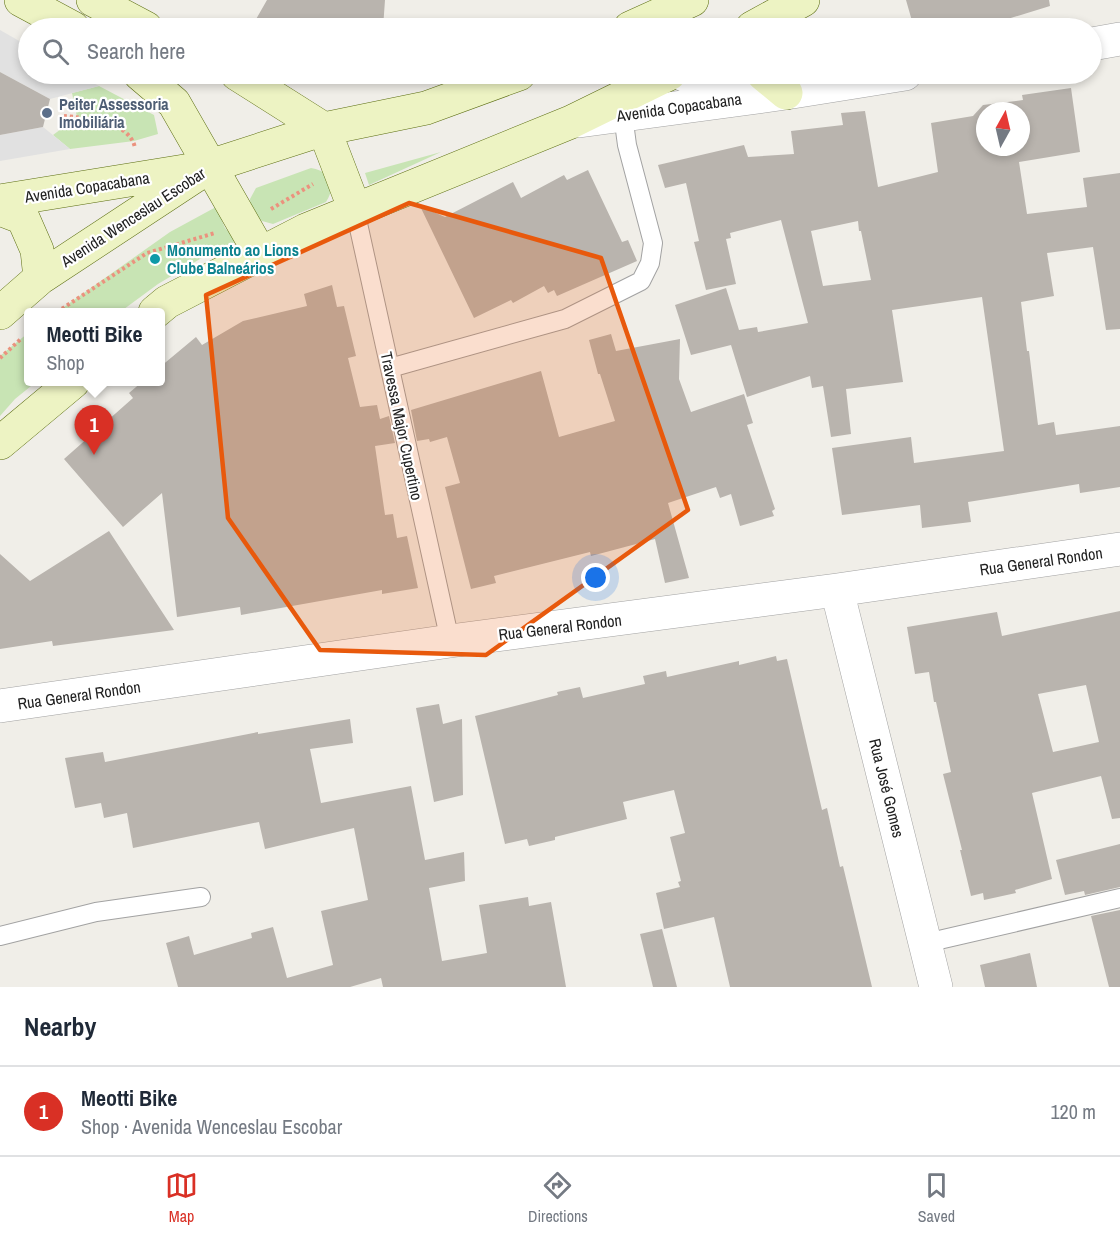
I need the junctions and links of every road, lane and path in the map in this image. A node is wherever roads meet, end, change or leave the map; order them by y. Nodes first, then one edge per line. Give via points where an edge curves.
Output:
1 (21, 0) edge
2 (93, 0) edge
3 (692, 0) edge
4 (804, 0) edge
5 (54, 18) edge
6 (121, 18) edge
7 (652, 18) edge
8 (771, 18) edge
9 (1120, 39) edge
10 (1102, 42) edge
11 (152, 84) edge
12 (253, 84) edge
13 (492, 84) edge
14 (649, 84) edge
15 (709, 84) edge
16 (760, 84) edge
17 (770, 84) edge
18 (623, 115) junction
19 (64, 116) dead end
20 (571, 122) junction
21 (324, 129) junction
22 (210, 166) junction
23 (141, 178) junction
24 (0, 201) edge
25 (0, 209) edge
26 (355, 210) junction
27 (244, 225) junction
28 (260, 253) junction
29 (40, 278) junction
30 (63, 308) edge
31 (160, 308) edge
32 (0, 313) edge
33 (24, 337) edge
34 (0, 358) edge
35 (390, 368) junction
36 (67, 386) edge
37 (0, 443) edge
38 (1120, 549) edge
39 (837, 590) junction
40 (450, 641) junction
41 (0, 706) edge
42 (201, 897) dead end
43 (1120, 898) edge
44 (0, 936) edge
45 (926, 943) junction
46 (936, 987) edge

1 - 5 main road
2 - 6 main road
3 - 7 main road
4 - 8 main road
9 - 10 street
11 - 22 main road via 174,103
12 - 21 main road
13 - 21 main road, Avenida Wenceslau Escobar via 426,108
14 - 20 main road
15 - 16 street, Avenida Copacabana
17 - 18 street, Avenida Copacabana
18 - 20 street, Avenida Copacabana
18 - 35 lane via 653,243 650,263 641,281 565,319
19 - 23 path via 119,127 134,141
20 - 26 main road
21 - 22 main road, Avenida Wenceslau Escobar
21 - 26 main road
22 - 23 main road, Avenida Copacabana
22 - 27 main road
22 - 29 main road, Avenida Wenceslau Escobar
23 - 24 main road, Avenida Copacabana
25 - 29 main road, Avenida Copacabana via 23,218 37,250
26 - 28 main road
26 - 35 lane, Travessa Major Cupertino
27 - 28 main road
27 - 30 path via 147,253
28 - 31 main road
29 - 32 main road, Avenida Wenceslau Escobar
33 - 34 path
35 - 40 lane, Travessa Major Cupertino
36 - 37 main road
38 - 39 street, Rua General Rondon
39 - 40 street, Rua General Rondon
39 - 45 street, Rua José Gomes
40 - 41 street, Rua General Rondon
42 - 44 lane via 96,912
43 - 45 lane
45 - 46 street, Rua José Gomes

